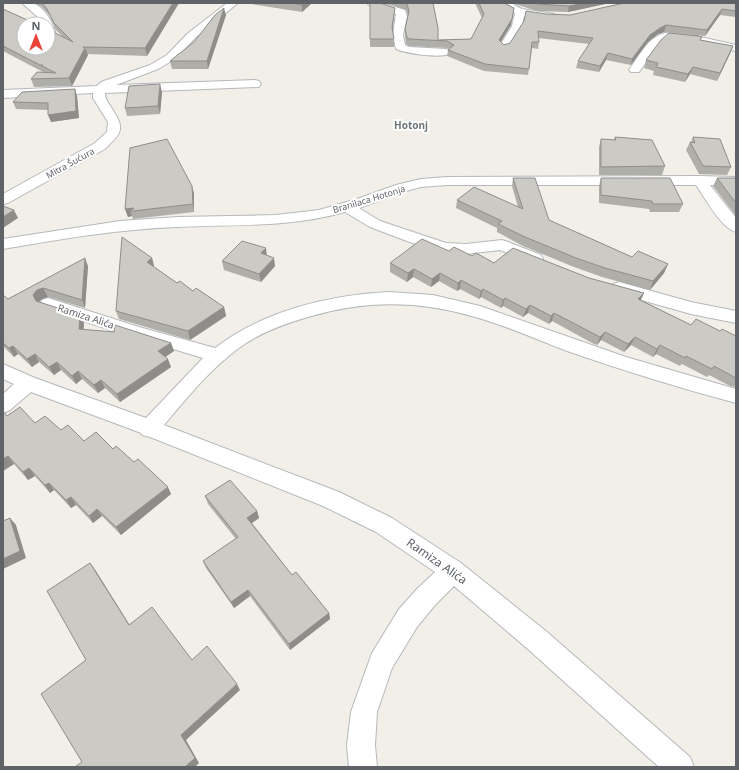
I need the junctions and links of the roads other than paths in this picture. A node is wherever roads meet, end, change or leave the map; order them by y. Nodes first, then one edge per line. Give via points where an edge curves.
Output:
1 (27, 3) edge
2 (233, 3) edge
3 (372, 3) edge
4 (508, 3) edge
5 (520, 12) junction
6 (43, 16) edge
7 (563, 17) edge
8 (504, 47) edge
9 (736, 48) edge
10 (446, 52) edge
11 (635, 70) dead end
12 (255, 84) dead end
13 (100, 90) junction
14 (3, 94) edge
15 (699, 180) junction
16 (736, 181) edge
17 (3, 200) edge
18 (346, 206) junction
19 (736, 226) edge
20 (3, 244) edge
21 (549, 265) edge
22 (608, 285) edge
23 (48, 304) edge
24 (736, 317) edge
25 (216, 355) junction
26 (3, 371) edge
27 (28, 383) junction
28 (736, 396) edge
29 (3, 405) edge
30 (149, 429) junction
31 (453, 571) junction
32 (363, 767) edge
33 (680, 767) edge

1 - 6 street
2 - 13 street via 191,36 171,58 105,85
3 - 10 street via 401,12 398,35 400,47 408,50
4 - 5 street via 509,7
5 - 7 street
5 - 8 street via 517,26
9 - 11 street via 668,36 661,38
12 - 13 street via 172,85
13 - 14 street
13 - 17 street, Mitra Šućura via 99,98 114,122 113,133 100,146
15 - 16 street, Branilaca Hotonja
15 - 18 street, Branilaca Hotonja via 427,182
15 - 19 street via 725,216
18 - 20 street, Branilaca Hotonja via 320,214 276,220 120,226
18 - 21 street via 375,224 445,248 466,249 502,245
22 - 24 street via 691,308
23 - 25 street, Ramiza Alića
25 - 28 street via 235,341 259,329 320,306 381,297 415,298 480,312 688,384
25 - 30 street
26 - 27 street, Ramiza Alića
27 - 29 street
27 - 30 street, Ramiza Alića
30 - 31 street, Ramiza Alića via 331,499 384,525
31 - 32 street via 408,618 381,662 364,712 360,745
31 - 33 street, Ramiza Alića via 538,641

